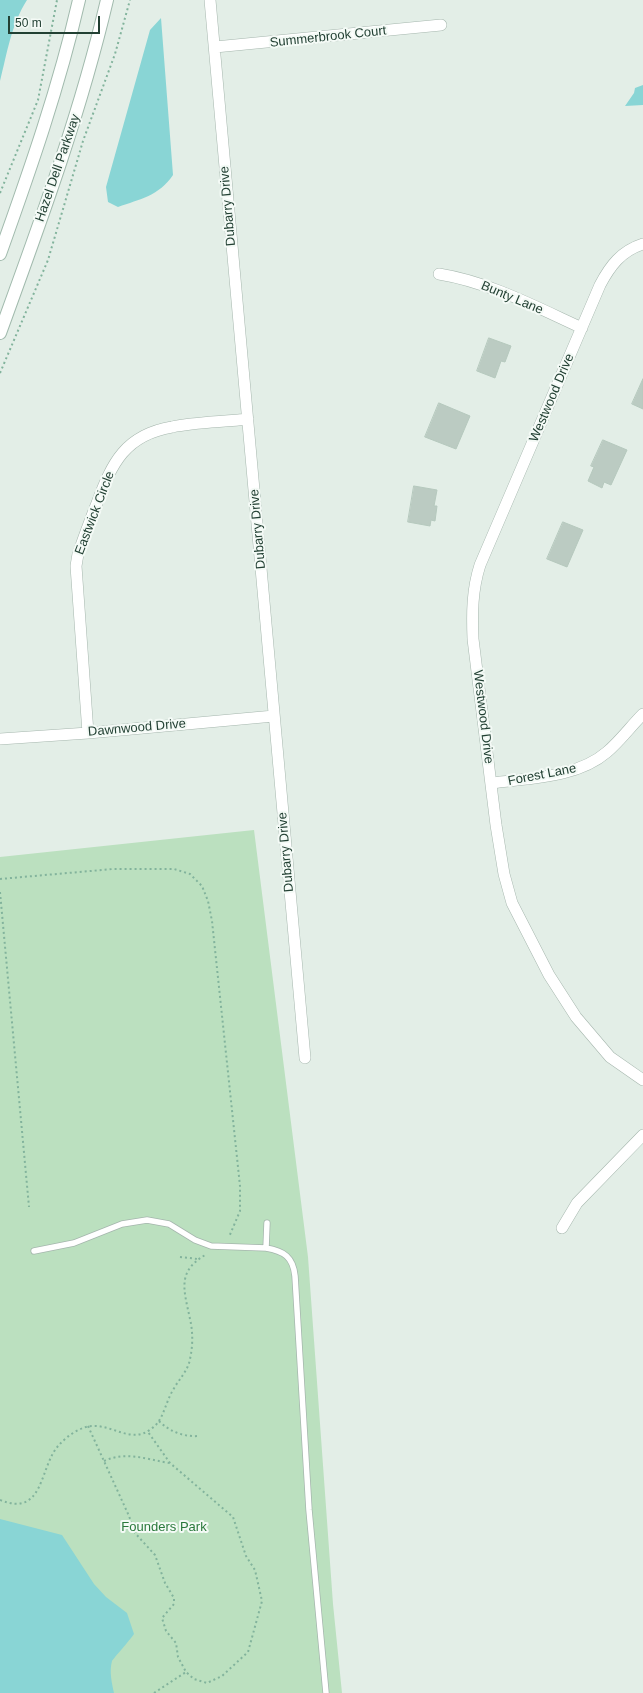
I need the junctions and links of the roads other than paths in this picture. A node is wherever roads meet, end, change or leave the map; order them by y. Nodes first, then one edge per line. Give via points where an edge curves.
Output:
1 (79, 0) edge
2 (106, 0) edge
3 (210, 0) edge
4 (441, 25) dead end
5 (215, 47) junction
6 (643, 244) edge
7 (0, 254) edge
8 (439, 274) dead end
9 (582, 328) junction
10 (0, 333) edge
11 (248, 419) junction
12 (643, 714) edge
13 (274, 716) junction
14 (88, 733) junction
15 (0, 739) edge
16 (492, 783) junction
17 (305, 1058) dead end
18 (643, 1080) edge
19 (643, 1135) edge
20 (267, 1223) dead end
21 (562, 1228) dead end
22 (266, 1248) junction
23 (34, 1251) dead end
24 (326, 1693) edge

1 - 7 main road, Hazel Dell Parkway via 40,141
2 - 10 main road, Hazel Dell Parkway via 94,54 68,142
3 - 5 street, Dubarry Drive
4 - 5 street, Summerbrook Court
5 - 11 street, Dubarry Drive
6 - 9 street, Westwood Drive via 615,260
8 - 9 street, Bunty Lane via 501,291
9 - 16 street, Westwood Drive via 474,583 473,639
11 - 13 street, Dubarry Drive
11 - 14 street, Eastwick Circle via 171,427 151,433 141,437 123,452 109,471 80,548 76,566
12 - 16 street, Forest Lane via 608,752 588,765 556,774
13 - 14 street, Dawnwood Drive
13 - 17 street, Dubarry Drive
14 - 15 street, Dawnwood Drive
16 - 18 street, Westwood Drive via 507,889 528,936 549,975 583,1027 610,1057
19 - 21 street via 577,1203
20 - 22 lane
22 - 23 lane via 204,1244 163,1221 147,1220 122,1224 74,1243
22 - 24 lane via 288,1255 294,1269 309,1510

